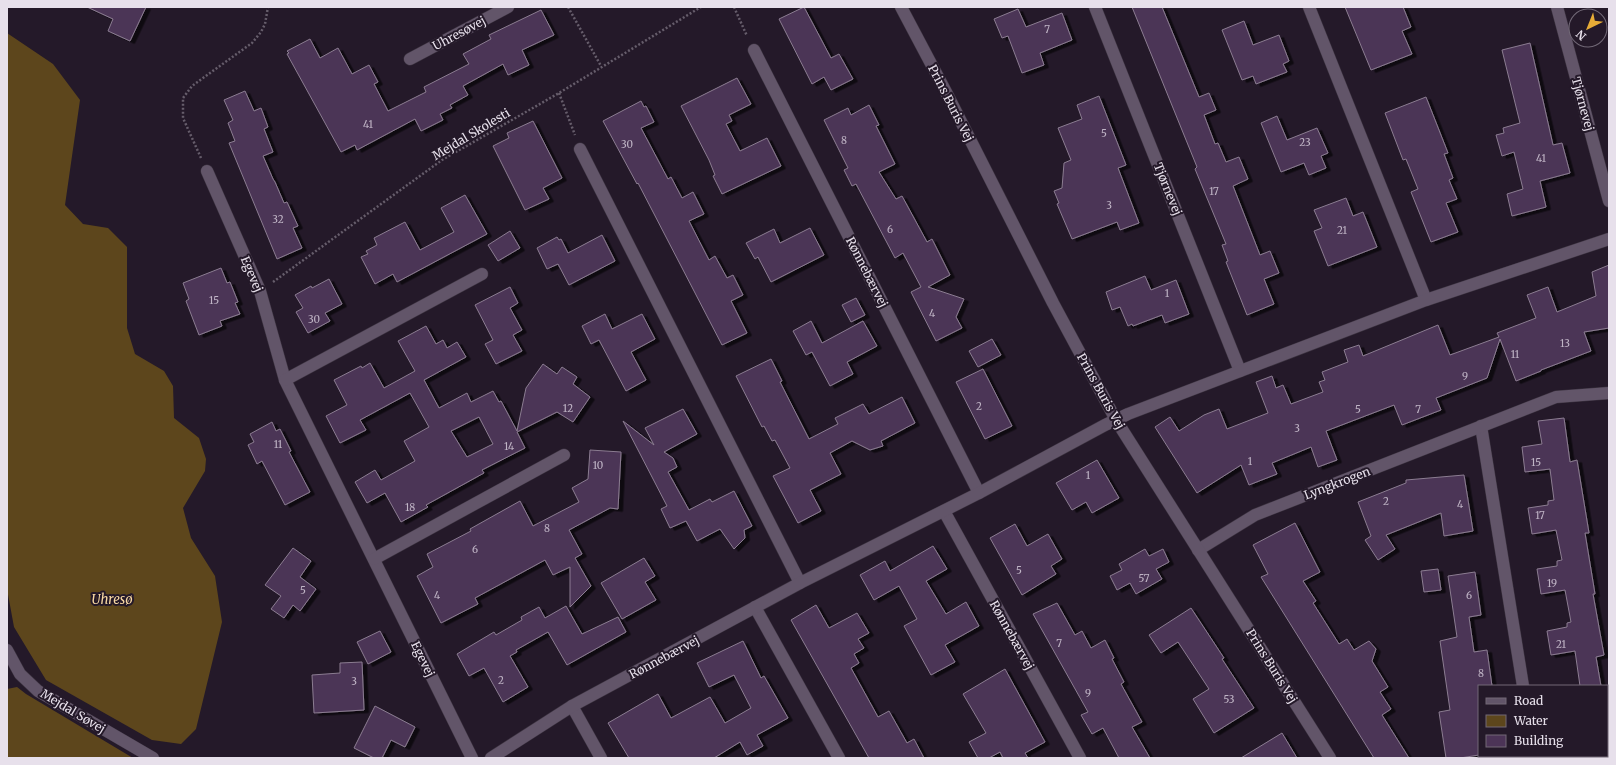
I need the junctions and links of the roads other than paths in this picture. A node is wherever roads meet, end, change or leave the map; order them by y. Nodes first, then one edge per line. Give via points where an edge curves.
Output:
1 (508, 7) edge
2 (901, 7) edge
3 (1095, 7) edge
4 (1309, 7) edge
5 (1557, 7) edge
6 (754, 50) road end
7 (410, 59) dead end
8 (580, 149) road end
9 (207, 171) road end
10 (1609, 201) edge
11 (1609, 239) edge
12 (482, 274) dead end
13 (1426, 300) junction
14 (1240, 371) junction
15 (285, 380) junction
16 (1609, 393) edge
17 (1116, 420) junction
18 (1482, 426) junction
19 (564, 455) dead end
20 (979, 493) junction
21 (944, 511) junction
22 (1198, 550) junction
23 (374, 559) junction
24 (800, 583) junction
25 (755, 608) junction
26 (7, 650) edge
27 (1523, 685) edge
28 (572, 706) junction
29 (153, 758) edge
30 (472, 758) edge
31 (491, 758) edge
32 (601, 758) edge
33 (839, 758) edge
34 (1080, 758) edge
35 (1330, 758) edge

1 - 7 street, Uhresøvej
2 - 17 street, Prins Buris Vej
3 - 14 street, Tjørnevej
4 - 13 street
5 - 10 street, Tjørnevej
6 - 20 street, Rønnebærvej
8 - 24 street
9 - 15 street, Egevej via 260,291
11 - 13 street
12 - 15 street
13 - 14 street
14 - 17 street
15 - 23 street, Egevej
16 - 18 street, Lyngkrogen via 1556,397
17 - 20 street, Rønnebærvej
17 - 22 street, Prins Buris Vej
18 - 22 street, Lyngkrogen via 1255,515
18 - 27 street
19 - 23 street
20 - 21 street, Rønnebærvej
21 - 24 street, Rønnebærvej
21 - 34 street, Rønnebærvej
22 - 35 street, Prins Buris Vej
23 - 30 street, Egevej
24 - 25 street, Rønnebærvej
25 - 28 street, Rønnebærvej
25 - 33 street
26 - 29 street, Mejdal Søvej via 20,674 38,691
28 - 31 street, Rønnebærvej
28 - 32 street

